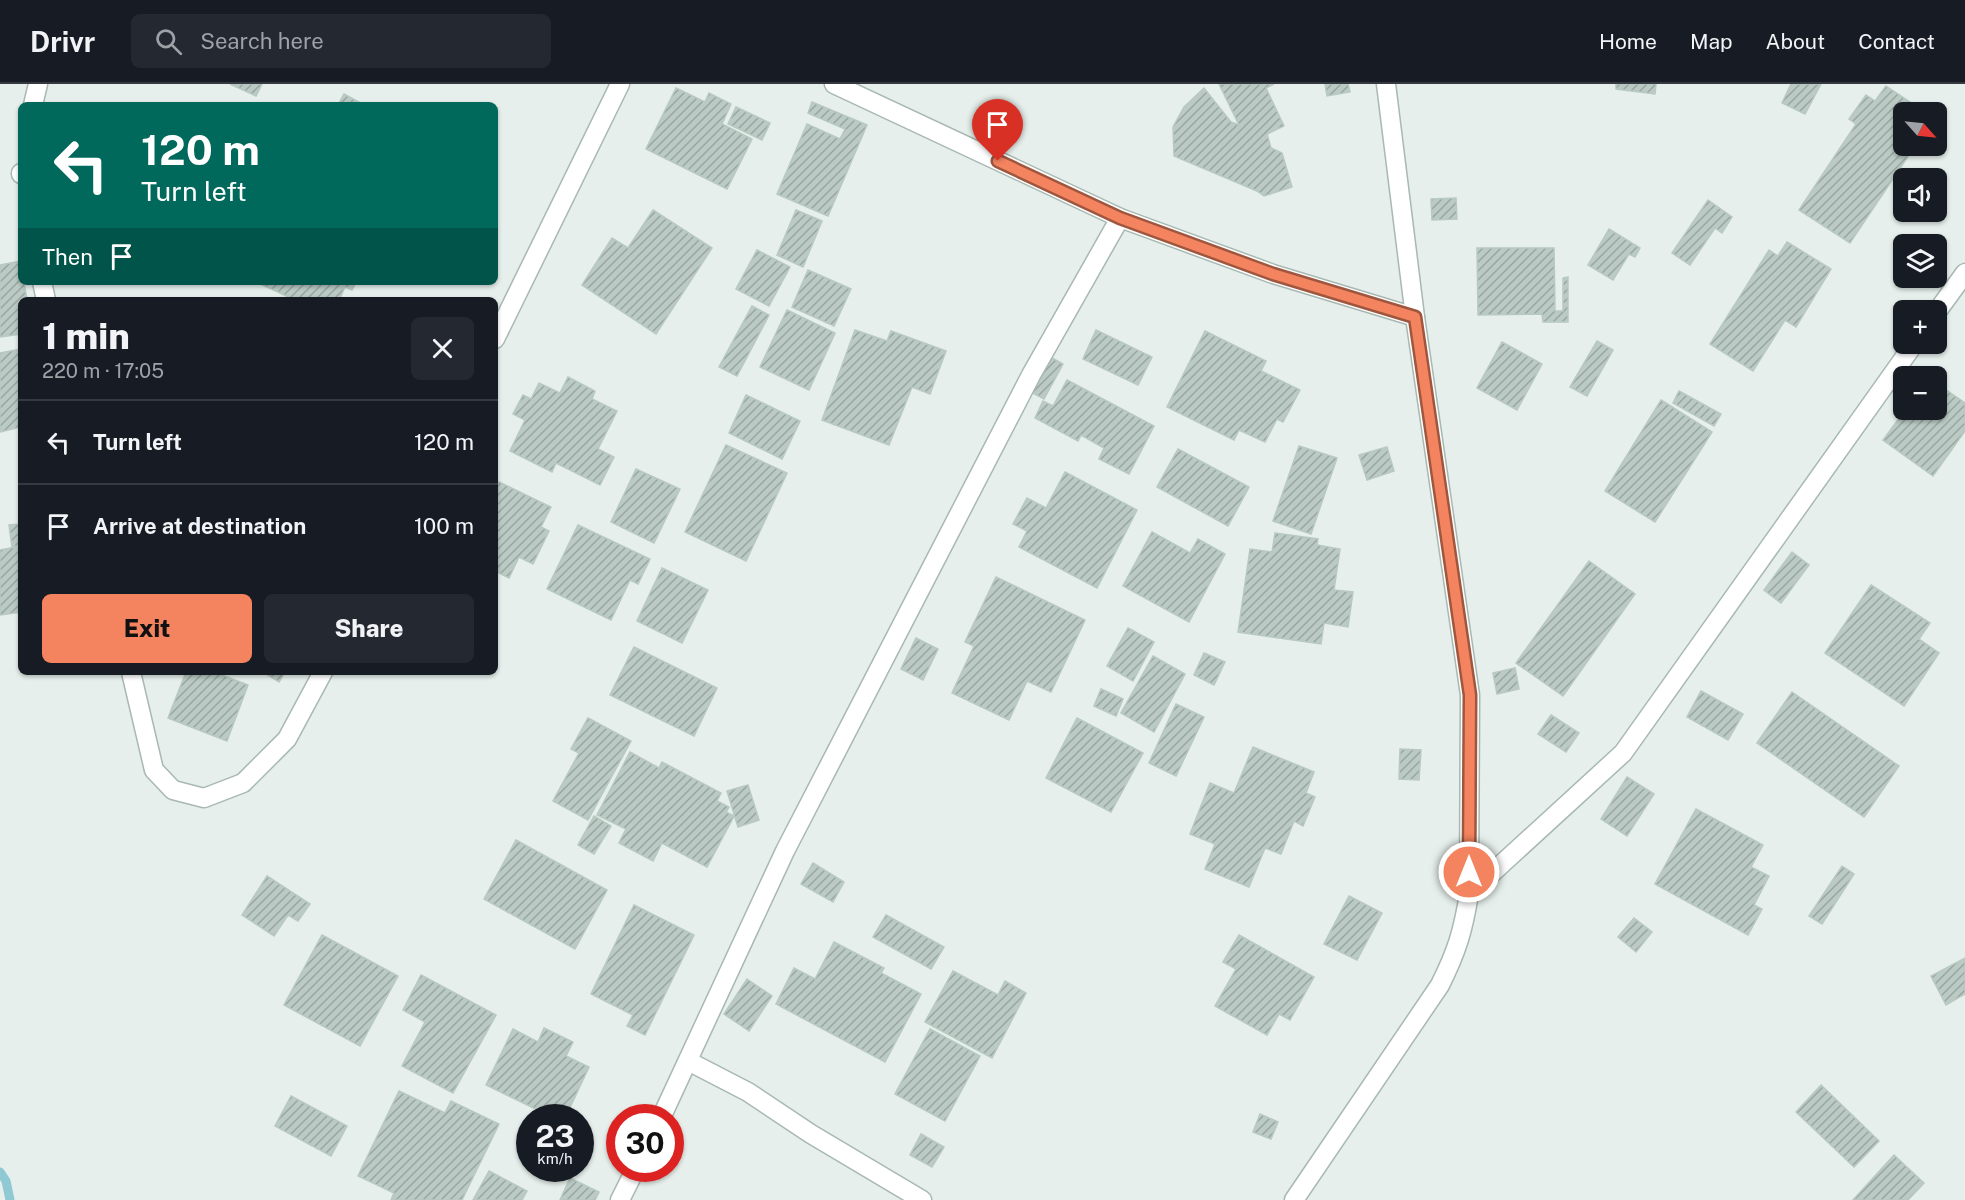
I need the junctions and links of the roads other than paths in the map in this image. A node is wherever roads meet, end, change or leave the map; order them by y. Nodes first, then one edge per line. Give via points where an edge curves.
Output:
1 (38, 84) edge
2 (620, 84) edge
3 (834, 84) edge
4 (1386, 84) edge
5 (34, 102) edge
6 (1120, 218) junction
7 (1965, 273) edge
8 (1945, 300) edge
9 (1415, 317) junction
10 (498, 333) edge
11 (1907, 354) edge
12 (132, 675) edge
13 (321, 675) edge
14 (1469, 894) junction
15 (688, 1061) junction
16 (668, 1104) edge
17 (629, 1182) edge
18 (620, 1200) edge
19 (922, 1200) edge
20 (1294, 1200) edge

1 - 5 street
2 - 10 street
3 - 6 street
4 - 9 street
6 - 9 street via 1273,274
6 - 15 street via 1031,375 785,851
7 - 8 street
9 - 14 street via 1470,695
11 - 14 street via 1623,753
12 - 13 street via 154,770 173,790 204,798 243,783 287,739
14 - 20 street via 1456,953 1440,985
15 - 16 street
15 - 19 street via 748,1092
17 - 18 street

